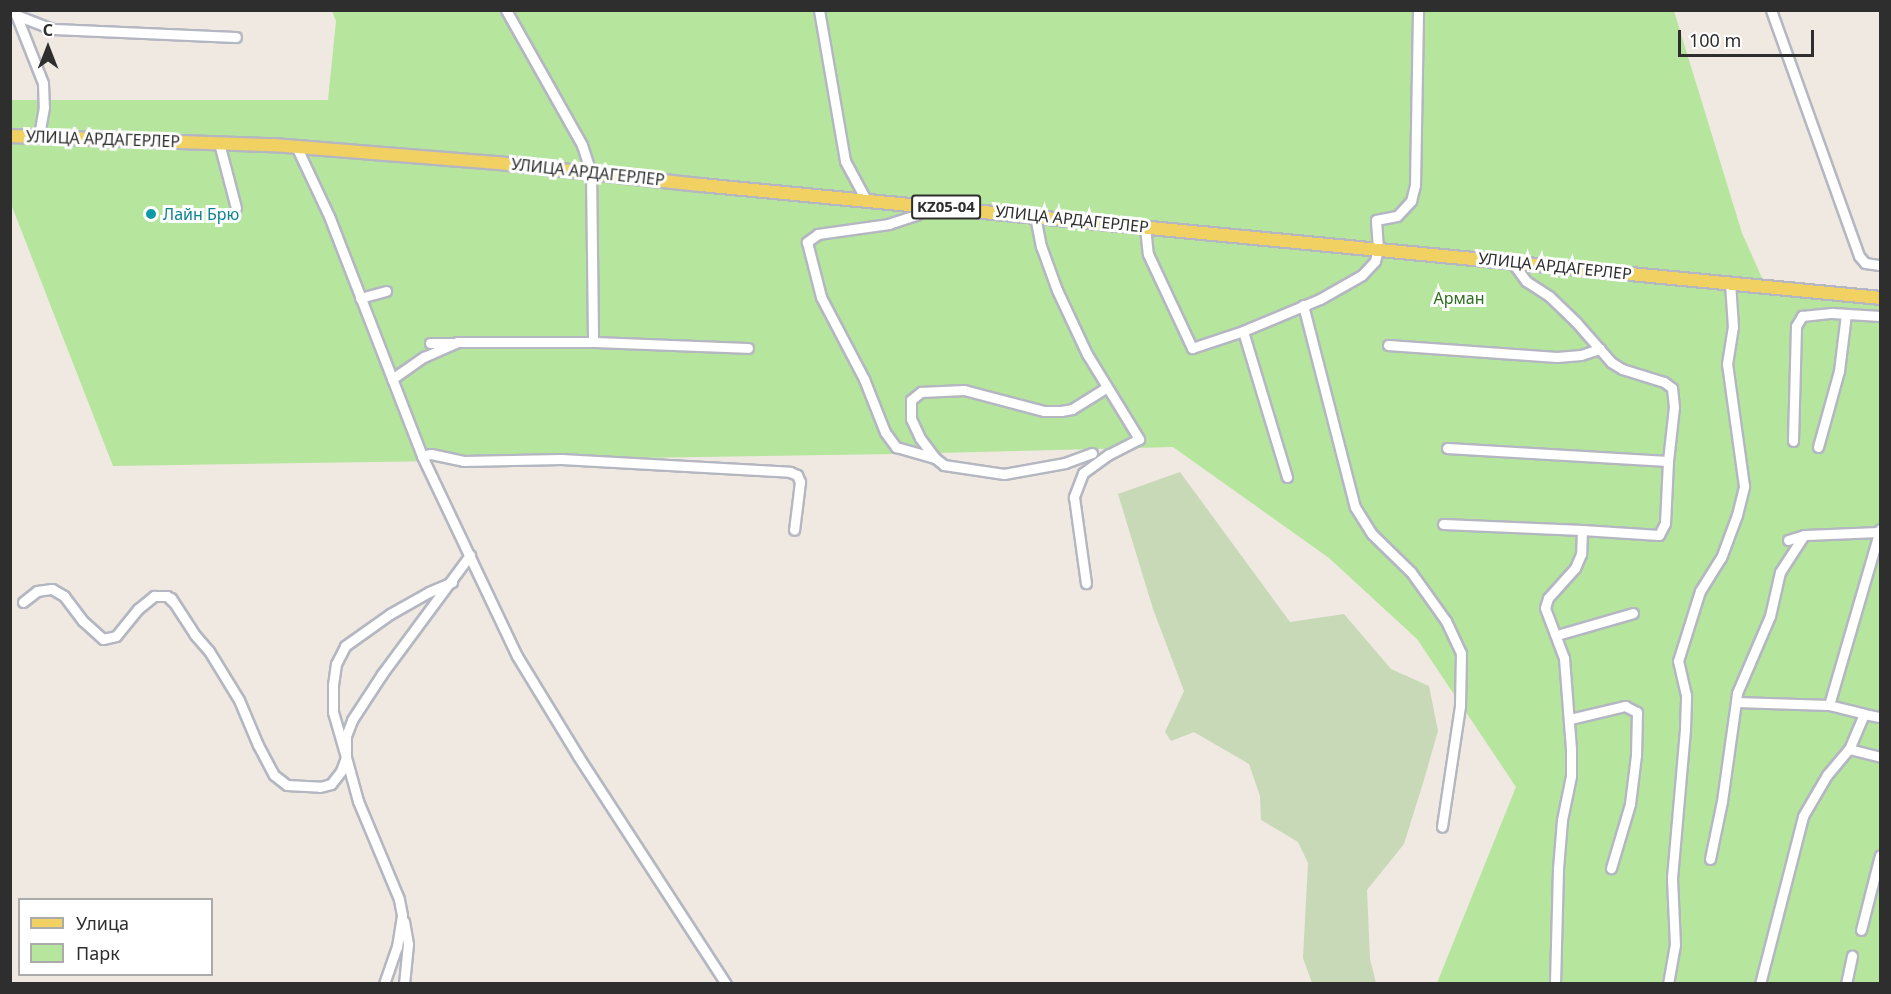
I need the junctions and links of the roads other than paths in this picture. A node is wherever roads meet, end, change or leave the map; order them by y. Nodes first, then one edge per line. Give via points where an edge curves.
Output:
1 (506, 10) edge
2 (819, 10) edge
3 (1418, 10) edge
4 (1771, 10) edge
5 (15, 13) edge
6 (236, 37) dead end
7 (10, 136) edge
8 (39, 136) junction
9 (219, 143) junction
10 (297, 148) junction
11 (591, 172) junction
12 (865, 198) junction
13 (928, 205) junction
14 (236, 208) dead end
15 (1035, 216) junction
16 (1145, 226) junction
17 (1378, 249) junction
18 (1512, 262) junction
19 (1881, 265) edge
20 (1730, 283) junction
21 (386, 291) dead end
22 (360, 298) junction
23 (1881, 298) edge
24 (1303, 305) junction
25 (1846, 314) junction
26 (1881, 316) edge
27 (1243, 331) junction
28 (457, 342) junction
29 (593, 342) junction
30 (430, 343) dead end
31 (1388, 345) dead end
32 (748, 348) dead end
33 (1600, 349) junction
34 (392, 379) junction
35 (1105, 388) junction
36 (1793, 441) dead end
37 (1818, 447) dead end
38 (1447, 448) dead end
39 (1092, 453) dead end
40 (422, 456) junction
41 (935, 458) junction
42 (1668, 461) junction
43 (1287, 477) dead end
44 (1443, 524) dead end
45 (794, 530) dead end
46 (1582, 530) junction
47 (1880, 531) edge
48 (1804, 535) junction
49 (1788, 540) dead end
50 (470, 555) junction
51 (452, 582) junction
52 (1086, 582) dead end
53 (23, 602) dead end
54 (1633, 613) dead end
55 (1557, 635) junction
56 (1736, 702) junction
57 (1829, 705) junction
58 (1864, 714) junction
59 (1881, 717) edge
60 (1570, 718) junction
61 (1849, 749) junction
62 (346, 757) junction
63 (1881, 757) edge
64 (1442, 827) dead end
65 (1881, 855) edge
66 (1710, 859) dead end
67 (1611, 868) dead end
68 (401, 912) junction
69 (1861, 930) dead end
70 (1852, 956) dead end
71 (384, 984) edge
72 (404, 984) edge
73 (726, 984) edge
74 (1555, 984) edge
75 (1668, 984) edge
76 (1760, 984) edge
77 (1846, 984) edge

1 - 11 street via 582,145
2 - 12 street via 845,160
3 - 17 street via 1414,185 1405,210 1387,220 1376,220
4 - 19 street via 1858,256 1865,263
5 - 6 street via 53,29
5 - 8 street via 43,83
7 - 8 main road, УЛИЦА АРДАГЕРЛЕР / KZ05-04
8 - 9 main road, УЛИЦА АРДАГЕРЛЕР / KZ05-04
9 - 10 main road, УЛИЦА АРДАГЕРЛЕР / KZ05-04
9 - 14 street
10 - 11 main road, УЛИЦА АРДАГЕРЛЕР / KZ05-04
10 - 22 street via 329,216
11 - 12 main road, УЛИЦА АРДАГЕРЛЕР / KZ05-04
11 - 29 street
12 - 13 main road, УЛИЦА АРДАГЕРЛЕР / KZ05-04
13 - 15 main road, УЛИЦА АРДАГЕРЛЕР / KZ05-04
13 - 41 street via 916,215 898,221 818,234 807,242 821,297 864,379 885,432 896,447
15 - 16 main road, УЛИЦА АРДАГЕРЛЕР / KZ05-04
15 - 35 street via 1057,290
16 - 17 main road, УЛИЦА АРДАГЕРЛЕР / KZ05-04
16 - 27 street via 1148,254 1192,348
17 - 18 main road, УЛИЦА АРДАГЕРЛЕР / KZ05-04
17 - 24 street via 1375,261 1362,275
18 - 20 main road, УЛИЦА АРДАГЕРЛЕР / KZ05-04
18 - 33 street via 1526,281 1549,296
20 - 23 main road, УЛИЦА АРДАГЕРЛЕР / KZ05-04
20 - 75 street via 1733,327 1727,364 1744,486 1721,558 1700,591 1678,661 1686,695 1685,728 1672,878 1675,945
21 - 22 street
22 - 34 street
24 - 27 street
24 - 64 street via 1355,507 1372,534 1410,572 1446,621 1461,653 1460,706
25 - 26 street
25 - 36 street via 1802,316 1796,326
25 - 37 street via 1839,371
27 - 43 street
28 - 29 street
28 - 30 street
28 - 34 street via 424,357
29 - 32 street
31 - 33 street via 1557,357
33 - 42 street via 1622,369 1672,388 1674,407
34 - 40 street
35 - 41 street via 1072,409 1061,411 1044,411 964,390 921,392 911,400 911,419
35 - 52 street via 1139,439 1083,473 1074,497
38 - 42 street
39 - 41 street via 1065,463 1004,474 945,465
40 - 45 street via 431,454 463,461 561,459 790,472 800,482
40 - 50 street
42 - 46 street via 1665,523 1659,535
44 - 46 street
46 - 55 street via 1581,554 1575,568 1548,598 1545,608
47 - 48 street
47 - 57 street
48 - 49 street
48 - 56 street via 1780,572 1767,625
50 - 51 street
50 - 73 street via 537,690
51 - 62 street via 409,636 352,720 346,736
51 - 62 street via 390,614 345,646 336,664 333,712
53 - 62 street via 37,591 52,589 64,596 103,639 116,636 154,596 167,596 239,700 267,765 281,782 320,787 331,784
54 - 55 street
55 - 60 street via 1564,658
56 - 57 street
56 - 66 street
57 - 58 street
58 - 59 street
58 - 61 street
60 - 67 street via 1625,706 1636,712 1630,804
60 - 74 street via 1571,776 1557,869
61 - 63 street
61 - 76 street via 1827,775 1803,816
62 - 68 street via 358,801
65 - 69 street
68 - 71 street via 400,932
68 - 72 street via 408,944
70 - 77 street

